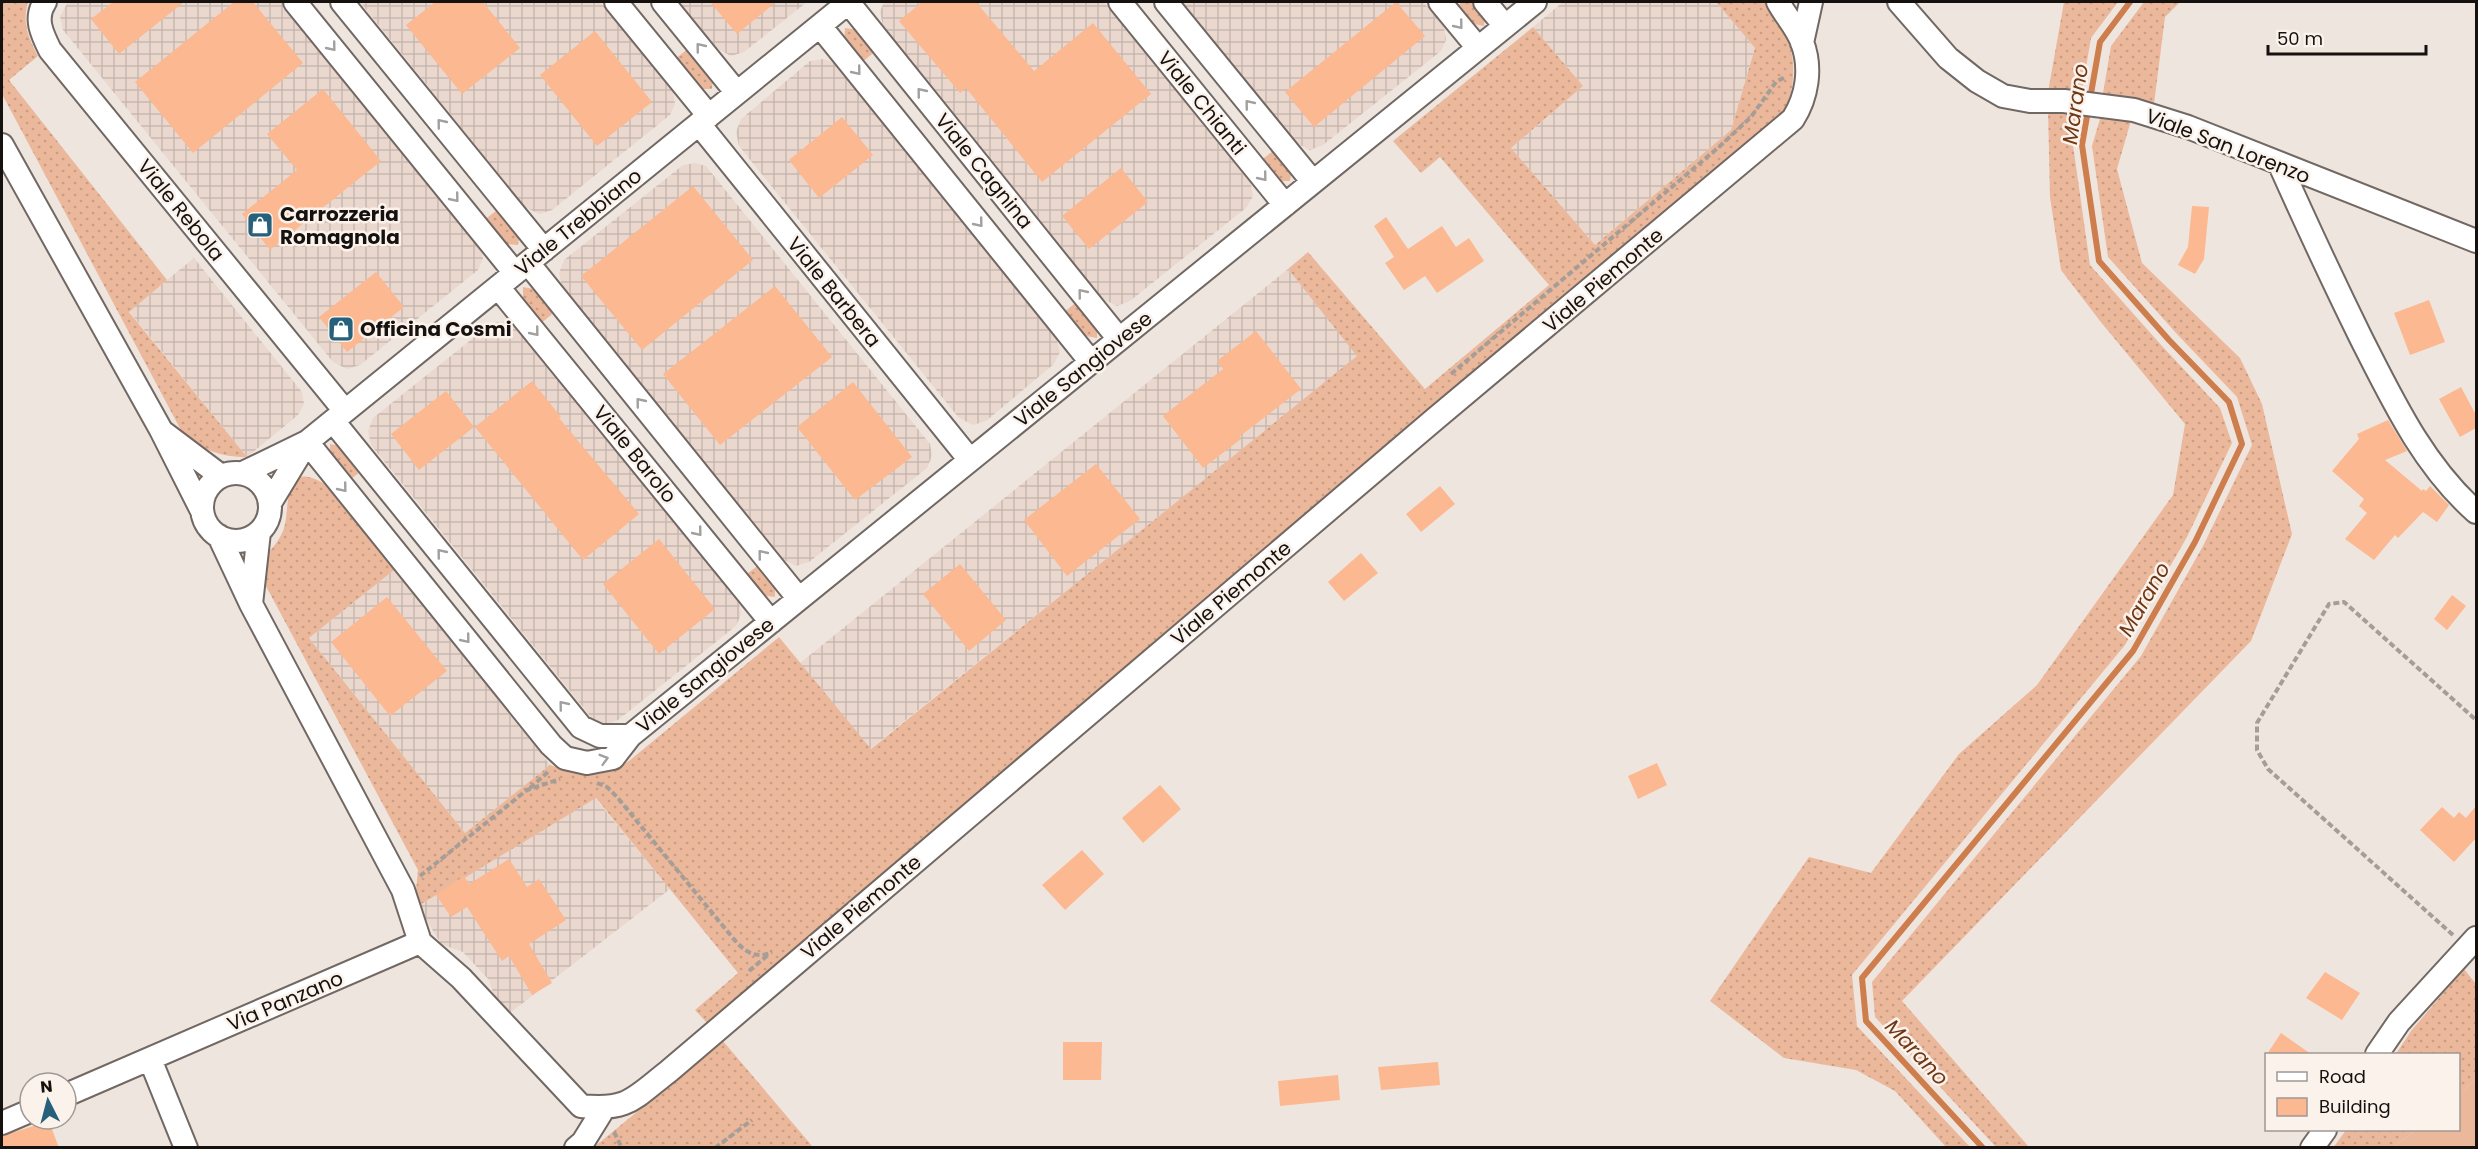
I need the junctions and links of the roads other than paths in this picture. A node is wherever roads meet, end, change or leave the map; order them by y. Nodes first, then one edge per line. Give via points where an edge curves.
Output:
1 (45, 2) edge
2 (295, 2) edge
3 (342, 2) edge
4 (615, 2) edge
5 (663, 2) edge
6 (849, 2) edge
7 (1120, 2) edge
8 (1166, 2) edge
9 (1440, 2) edge
10 (1485, 2) edge
11 (1535, 2) edge
12 (1778, 2) edge
13 (1811, 2) edge
14 (1899, 2) edge
15 (820, 26) junction
16 (1505, 26) junction
17 (1802, 43) junction
18 (1478, 48) junction
19 (737, 93) junction
20 (704, 120) junction
21 (2, 145) edge
22 (2280, 165) junction
23 (1312, 182) junction
24 (1285, 205) junction
25 (2476, 241) edge
26 (521, 268) junction
27 (1119, 339) junction
28 (1091, 362) junction
29 (339, 416) junction
30 (161, 430) junction
31 (307, 442) junction
32 (970, 460) junction
33 (232, 475) junction
34 (270, 503) junction
35 (202, 511) junction
36 (2476, 512) edge
37 (259, 532) junction
38 (219, 536) junction
39 (799, 599) junction
40 (251, 604) junction
41 (771, 622) junction
42 (630, 736) junction
43 (420, 942) junction
44 (2471, 943) edge
45 (2378, 1053) edge
46 (150, 1059) junction
47 (78, 1090) edge
48 (604, 1108) junction
49 (18, 1116) edge
50 (2, 1123) edge
51 (2324, 1131) edge
52 (186, 1148) edge
53 (576, 1148) edge
54 (2312, 1148) edge

1 - 29 street, Viale Rebola via 39,9 40,31 50,50
2 -> 26 street
26 -> 3 street
4 - 20 street, Viale Barbera
19 -> 5 street
6 - 15 street, Viale Trebbiano
27 -> 6 street, Viale Cagnina
7 -> 24 street, Viale Chianti
23 -> 8 street, Viale Chianti
9 -> 18 street
10 - 16 street
11 - 16 street, Viale Sangiovese
12 - 17 street, Viale Piemonte
13 - 17 street, Viale Piemonte
14 - 22 street, Viale San Lorenzo via 1948,58 2003,96 2134,110 2188,127
15 - 19 street, Viale Trebbiano
15 -> 28 street, Viale Cagnina
16 - 18 street, Viale Sangiovese
17 - 48 street, Viale Piemonte via 1807,91 1803,104 1767,144 1435,419 669,1071 627,1104
18 - 23 street, Viale Sangiovese
19 - 20 street, Viale Trebbiano
20 - 26 street, Viale Trebbiano
20 - 32 street, Viale Barbera
21 - 30 street
22 - 25 street, Viale San Lorenzo
22 - 36 street via 2388,392 2429,461
23 - 24 street, Viale Sangiovese
24 - 27 street, Viale Sangiovese
26 - 29 street, Viale Trebbiano
39 -> 26 street, Viale Barolo
26 -> 41 street, Viale Barolo
27 - 28 street, Viale Sangiovese
28 - 32 street, Viale Sangiovese
29 - 31 street, Viale Trebbiano
42 -> 29 street, Viale Sangiovese via 600,736 581,727
30 - 33 street
30 - 35 street
31 - 33 street, Viale Trebbiano
31 - 34 street, Viale Trebbiano
31 -> 42 street, Viale Sangiovese via 567,768 613,758
32 - 39 street, Viale Sangiovese
33 - 34 street via 261,484
33 - 35 street via 206,490
34 - 37 street
35 - 38 street via 204,521
37 - 38 street via 240,540
37 - 40 street
38 - 40 street
39 - 41 street, Viale Sangiovese
40 - 43 street via 403,890
41 - 42 street, Viale Sangiovese
43 - 46 street, Via Panzano
43 - 48 street via 461,978 581,1106
44 - 45 street via 2399,1022
46 - 47 street, Via Panzano
46 - 52 street
48 - 53 street
49 - 50 street
51 - 54 street

